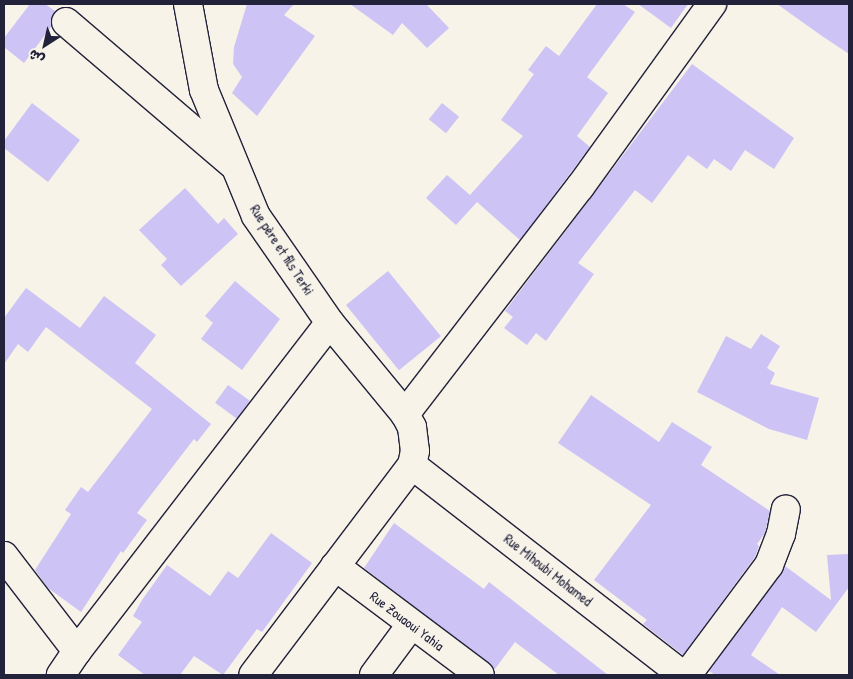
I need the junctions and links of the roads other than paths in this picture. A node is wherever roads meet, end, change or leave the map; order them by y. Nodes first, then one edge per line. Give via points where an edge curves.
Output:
1 (188, 4) edge
2 (712, 4) edge
3 (66, 22) dead end
4 (236, 167) junction
5 (330, 323) junction
6 (405, 414) junction
7 (412, 465) junction
8 (786, 509) dead end
9 (4, 556) edge
10 (334, 566) junction
11 (411, 625) junction
12 (77, 651) junction
13 (61, 675) edge
14 (253, 675) edge
15 (374, 675) edge
16 (480, 675) edge
17 (683, 675) edge
18 (687, 675) edge

1 - 4 street, Rue père et fils Terki via 204,90
2 - 6 street via 580,187
3 - 4 street
4 - 5 street, Rue père et fils Terki via 256,216
5 - 6 street, Rue père et fils Terki
5 - 12 street
6 - 7 street, Rue père et fils Terki via 412,427 416,451
7 - 10 street
7 - 17 street, Rue Mihoubi Mohamed
8 - 18 street via 769,565
9 - 12 street
10 - 11 street, Rue Zouaoui Yahia
10 - 14 street
11 - 15 street
11 - 16 street, Rue Zouaoui Yahia
12 - 13 street

